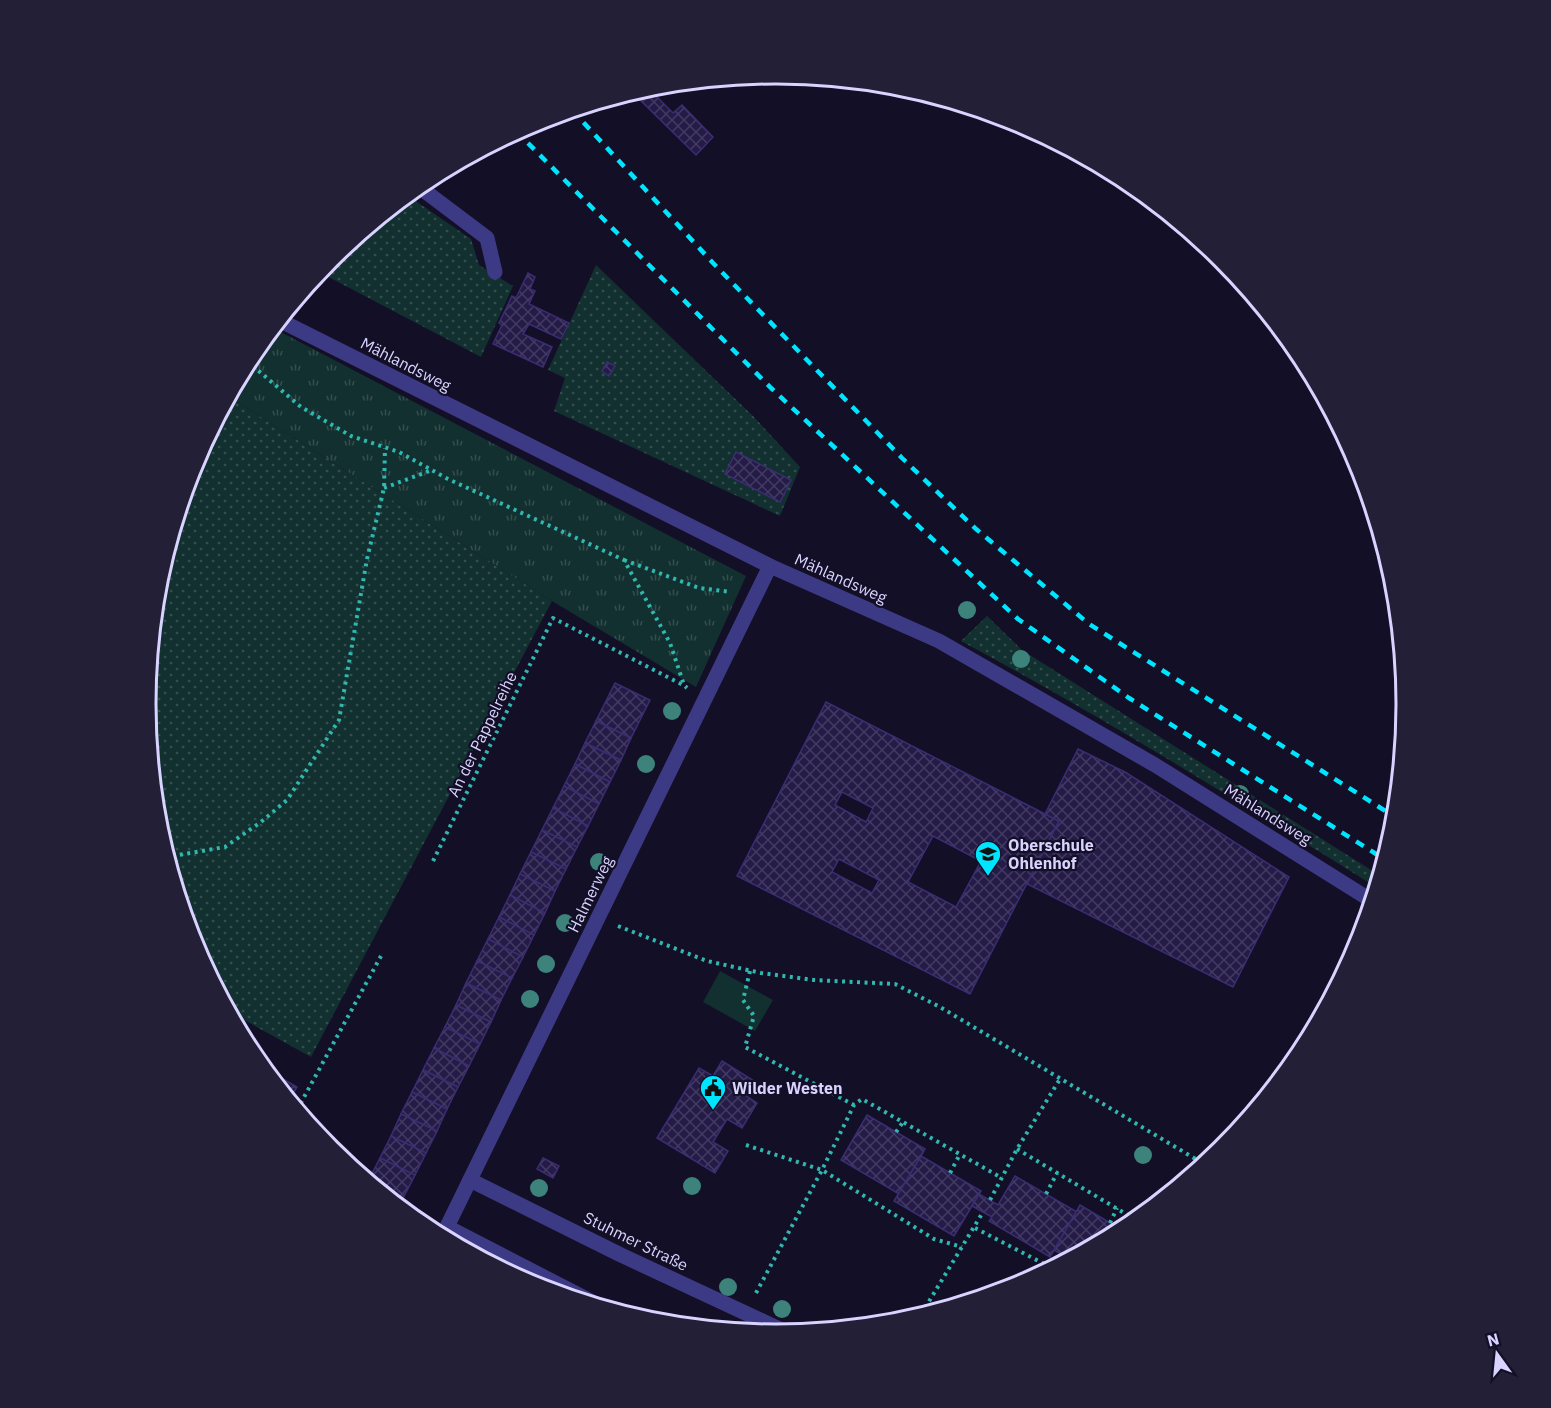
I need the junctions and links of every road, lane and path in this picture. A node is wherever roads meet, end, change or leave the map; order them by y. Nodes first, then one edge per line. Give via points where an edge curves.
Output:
1 (426, 192) edge
2 (495, 272) dead end
3 (287, 324) edge
4 (255, 367) edge
5 (385, 448) junction
6 (432, 470) junction
7 (384, 488) junction
8 (624, 560) junction
9 (770, 566) junction
10 (757, 594) junction
11 (684, 685) junction
12 (702, 704) junction
13 (175, 855) edge
14 (433, 861) dead end
15 (1365, 897) edge
16 (598, 917) junction
17 (381, 956) dead end
18 (750, 970) junction
19 (1060, 1079) junction
20 (301, 1103) edge
21 (854, 1105) junction
22 (903, 1122) junction
23 (896, 1132) dead end
24 (746, 1145) dead end
25 (1017, 1149) junction
26 (960, 1154) junction
27 (1196, 1159) edge
28 (822, 1170) junction
29 (950, 1173) dead end
30 (1057, 1173) junction
31 (1002, 1178) junction
32 (470, 1180) junction
33 (1046, 1194) dead end
34 (990, 1200) dead end
35 (1117, 1209) junction
36 (983, 1212) dead end
37 (1127, 1215) edge
38 (1110, 1223) dead end
39 (975, 1228) junction
40 (446, 1229) edge
41 (963, 1247) junction
42 (483, 1251) edge
43 (1043, 1263) edge
44 (542, 1278) edge
45 (927, 1305) edge
46 (747, 1314) junction
47 (768, 1324) edge

1 - 2 street via 487,238
3 - 9 street, Mählandsweg
4 - 5 path via 301,407 351,436
5 - 6 path
5 - 7 path
6 - 7 path
6 - 8 path
7 - 13 path via 367,559 339,720 287,800 261,822 225,847
8 - 10 path via 699,588
8 - 11 path via 670,643
9 - 10 street, Halmerweg
9 - 15 street, Mählandsweg via 939,640 1155,765
10 - 12 street, Halmerweg
11 - 12 path
11 - 14 path, An der Pappelreihe via 553,618
12 - 16 street, Halmerweg
16 - 18 path via 707,961
16 - 32 street, Halmerweg
17 - 20 path
18 - 19 path via 814,980 895,984
18 - 21 path via 743,1000 754,1016 745,1047
19 - 25 path
19 - 27 path
21 - 22 path via 862,1099
21 - 28 path
22 - 23 path
22 - 26 path
24 - 28 path
25 - 30 path
25 - 31 path
26 - 29 path
26 - 31 path
28 - 41 path via 934,1239
28 - 46 path
30 - 33 path
30 - 35 path
31 - 34 path
32 - 40 street, Halmerweg
32 - 46 street, Stuhmer Straße
35 - 37 path
35 - 38 path
36 - 39 path
39 - 41 path
39 - 43 path
41 - 45 path
42 - 44 street
46 - 47 street, Stuhmer Straße

